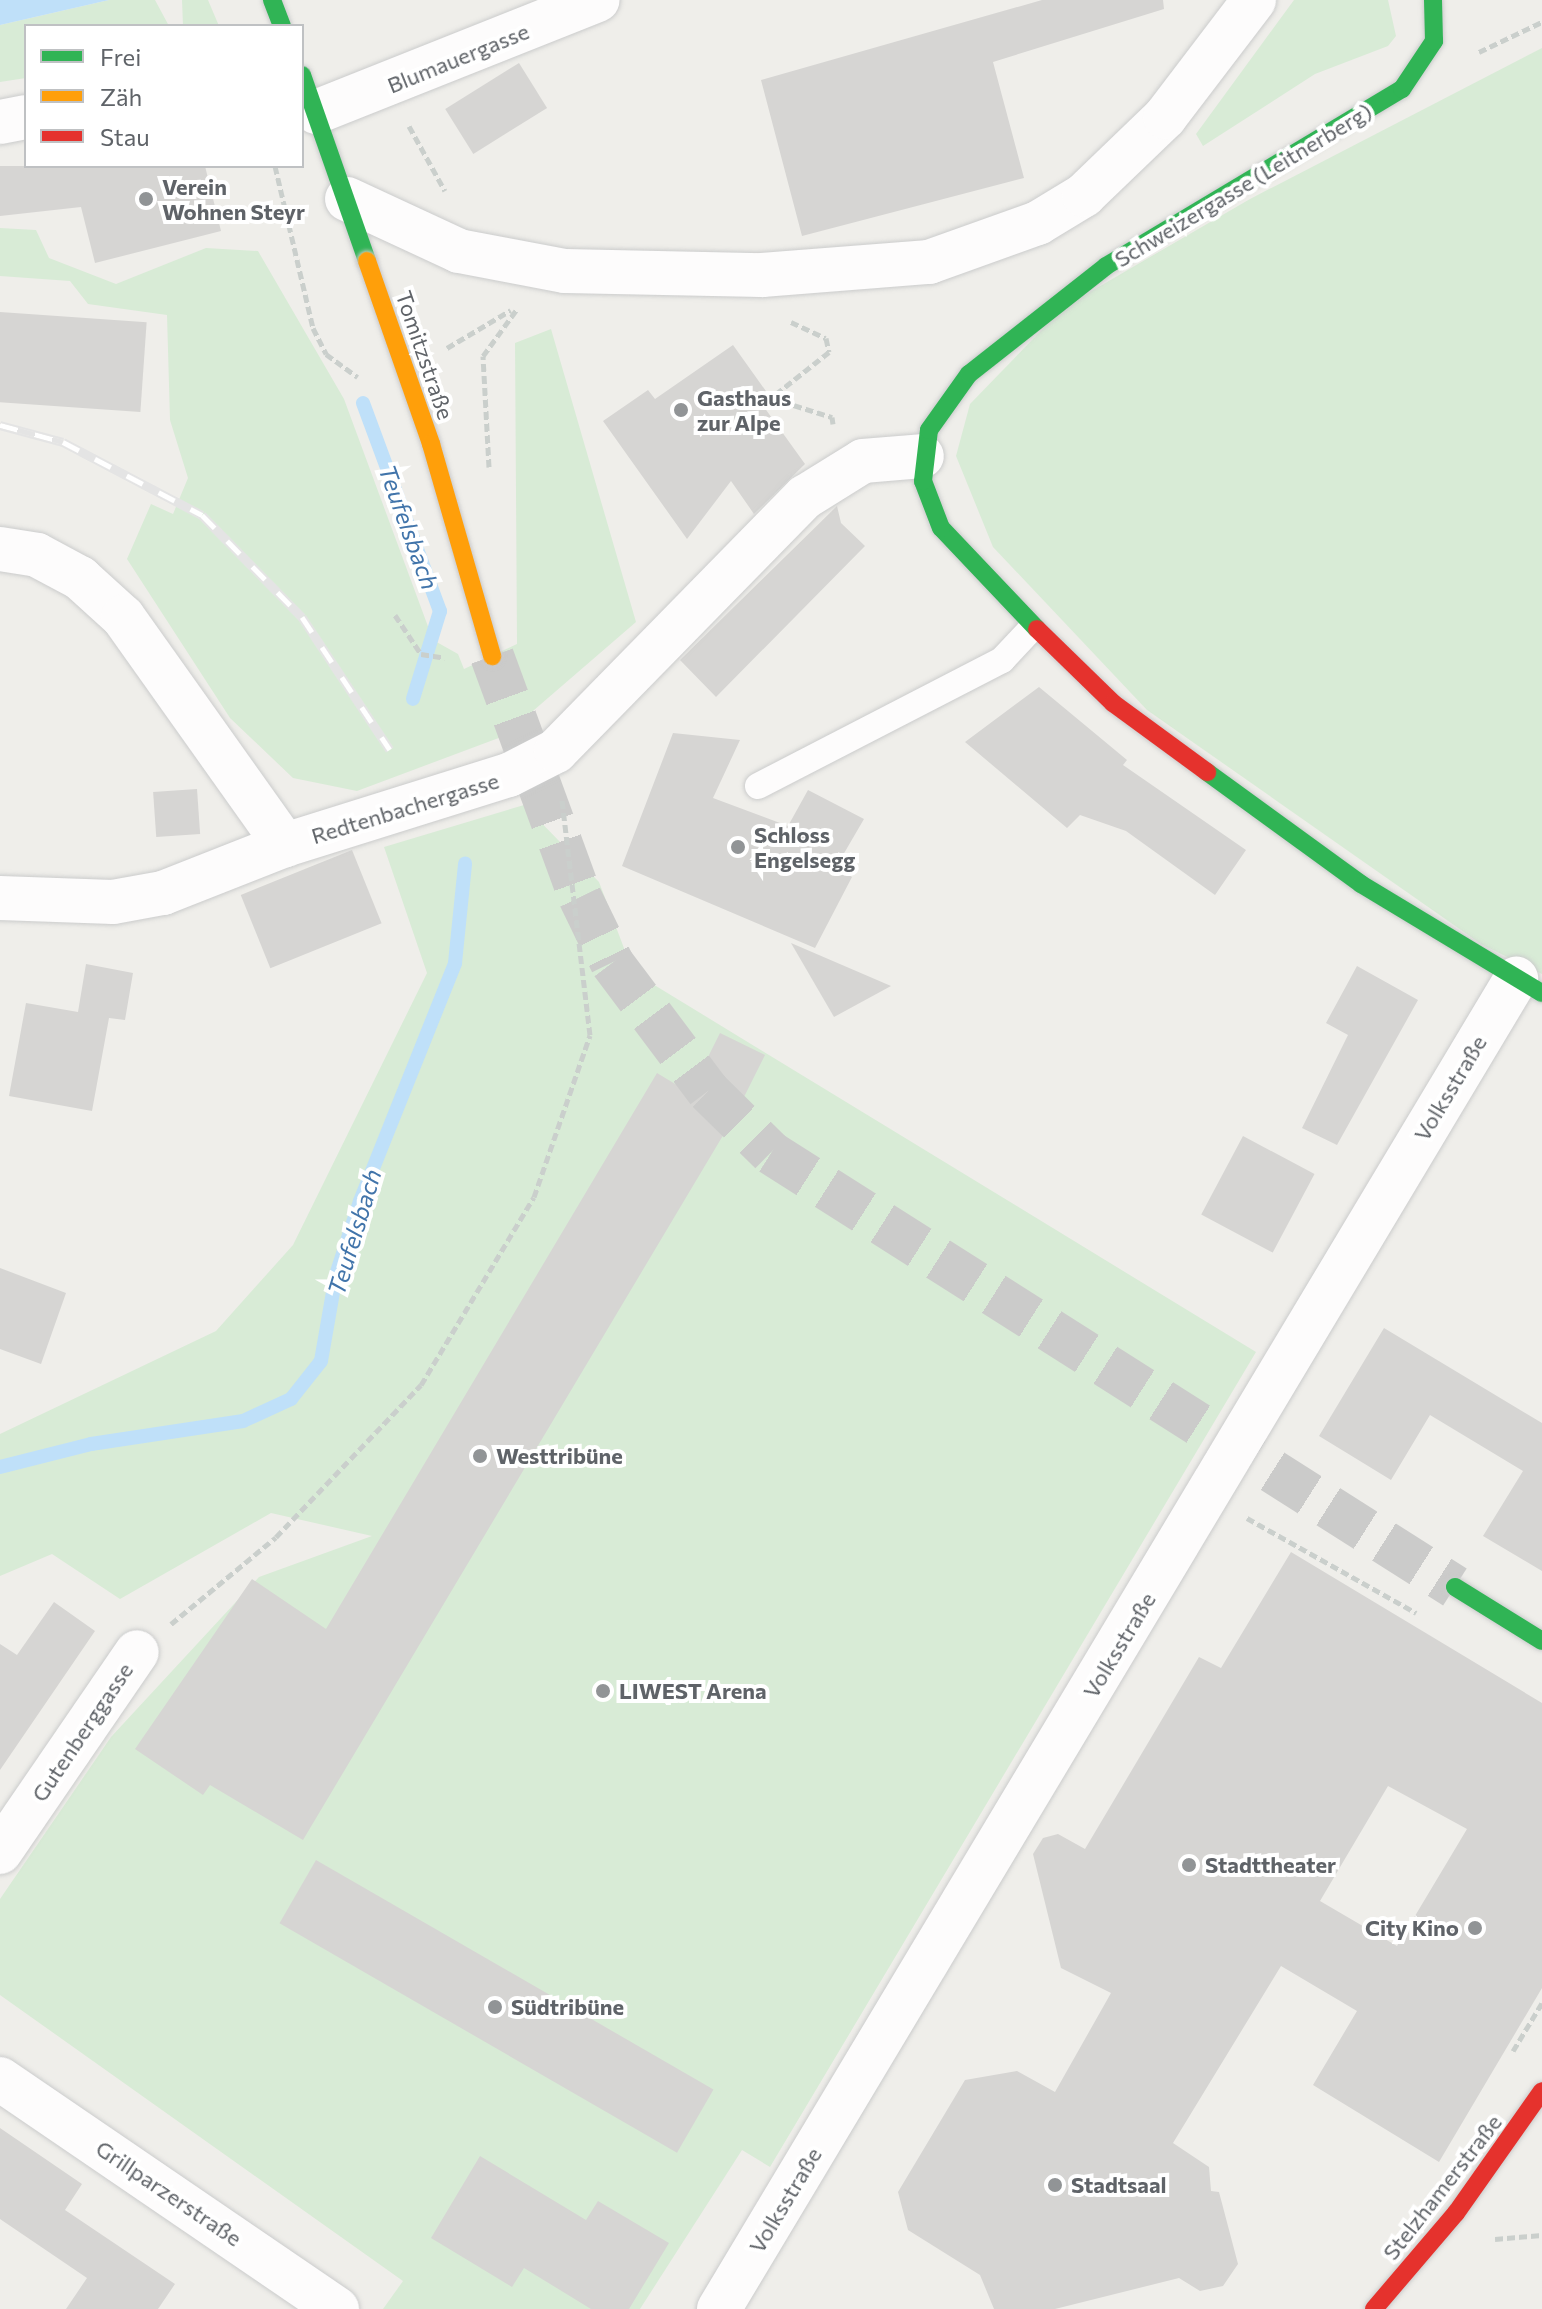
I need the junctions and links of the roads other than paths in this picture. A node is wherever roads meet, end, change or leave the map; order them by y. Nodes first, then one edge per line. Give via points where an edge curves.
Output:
1 (272, 0) edge
2 (598, 0) edge
3 (1254, 0) edge
4 (1433, 0) edge
5 (281, 24) edge
6 (309, 93) edge
7 (24, 117) edge
8 (0, 122) edge
9 (347, 199) junction
10 (922, 456) junction
11 (0, 549) edge
12 (1031, 629) junction
13 (492, 656) tunnel mouth
14 (758, 786) dead end
15 (285, 845) junction
16 (0, 898) edge
17 (1529, 986) edge
18 (1455, 1587) tunnel mouth
19 (1542, 1641) edge
20 (137, 1652) road end
21 (0, 1852) edge
22 (0, 2079) edge
23 (1542, 2091) edge
24 (337, 2309) edge
25 (719, 2309) edge
26 (1374, 2309) edge

1 - 5 street
2 - 6 street, Blumauergasse via 391,86
3 - 9 street via 1165,117 1084,195 981,245 903,266 762,275 565,271 487,258 394,225
4 - 10 street, Schweizergasse (Leitnerberg) via 1434,41 1402,89 1214,198 1018,330 944,403
6 - 9 street, Tomitzstraße
7 - 8 street
9 - 13 street, Tomitzstraße, bridge via 426,429
10 - 12 street via 941,528
10 - 15 street, Redtenbachergasse via 863,461 805,497 556,751 465,794
11 - 15 street, Redtenbachergasse via 37,555 80,578 123,617 272,818
12 - 14 lane via 1002,660 857,742
12 - 17 street via 1220,786
15 - 16 street via 163,893 113,902
17 - 25 street, Volksstraße
18 - 19 street
20 - 21 street, Gutenberggasse
22 - 24 street, Grillparzerstraße
23 - 26 street, Stelzhamerstraße via 1447,2225

